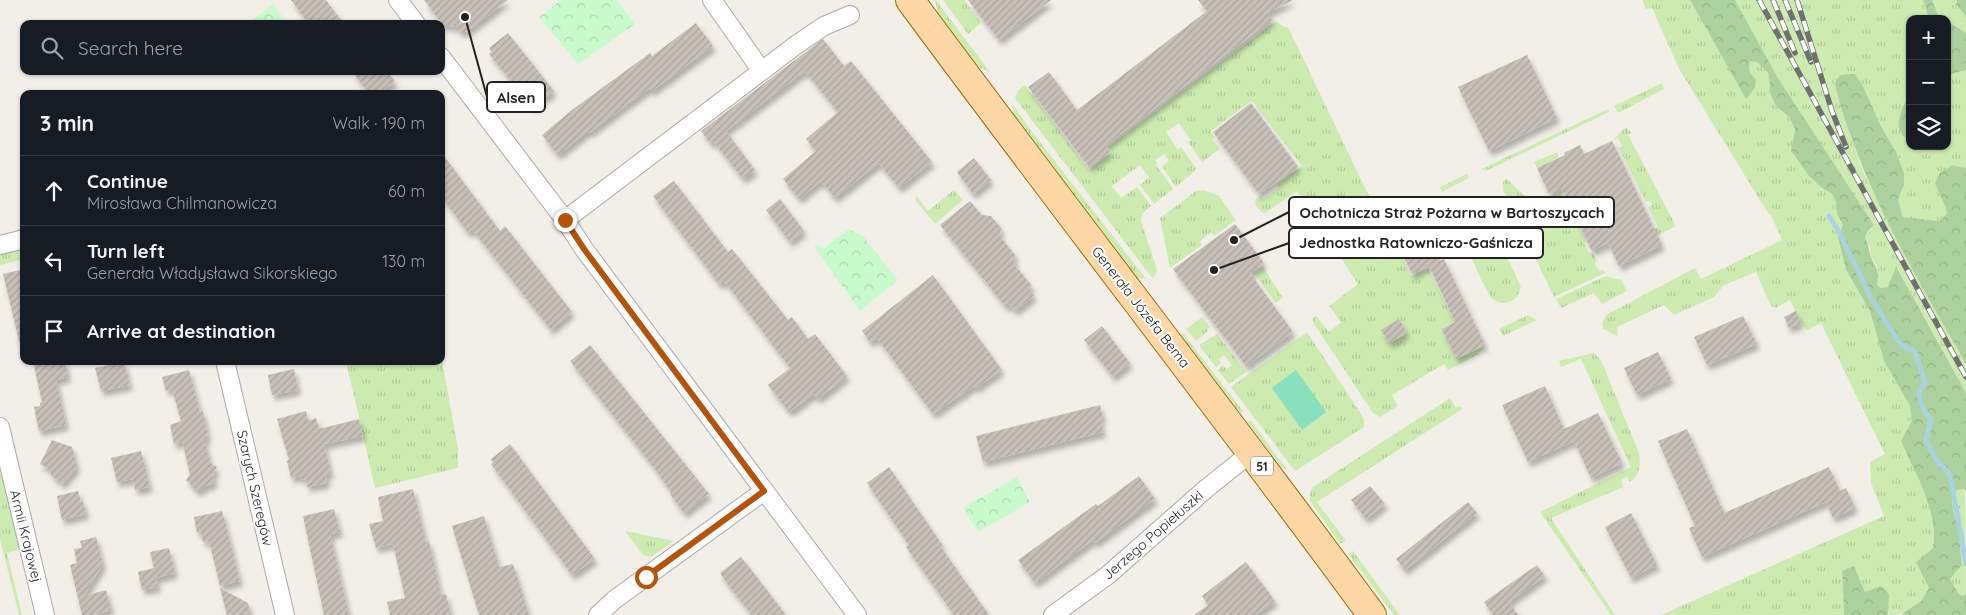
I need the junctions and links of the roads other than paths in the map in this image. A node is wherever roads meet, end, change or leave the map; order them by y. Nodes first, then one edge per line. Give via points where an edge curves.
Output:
1 (398, 0) edge
2 (712, 0) edge
3 (910, 0) edge
4 (850, 15) dead end
5 (413, 20) edge
6 (445, 62) edge
7 (761, 70) junction
8 (565, 220) junction
9 (20, 240) edge
10 (0, 244) edge
11 (226, 365) edge
12 (0, 428) edge
13 (1252, 452) junction
14 (764, 491) junction
15 (45, 615) edge
16 (285, 615) edge
17 (598, 615) edge
18 (857, 615) edge
19 (1053, 615) edge
20 (1372, 615) edge

1 - 5 street
2 - 7 street
3 - 13 main road, Generała Józefa Bema / 51 via 1035,170
4 - 7 street via 824,26
6 - 8 street
7 - 8 street
8 - 14 street
9 - 10 street
11 - 16 street, Szarych Szeregów
12 - 15 street, Armii Krajowej
13 - 19 street, Jerzego Popiełuszki via 1108,575
13 - 20 main road, Generała Józefa Bema / 51
14 - 17 street
14 - 18 street

